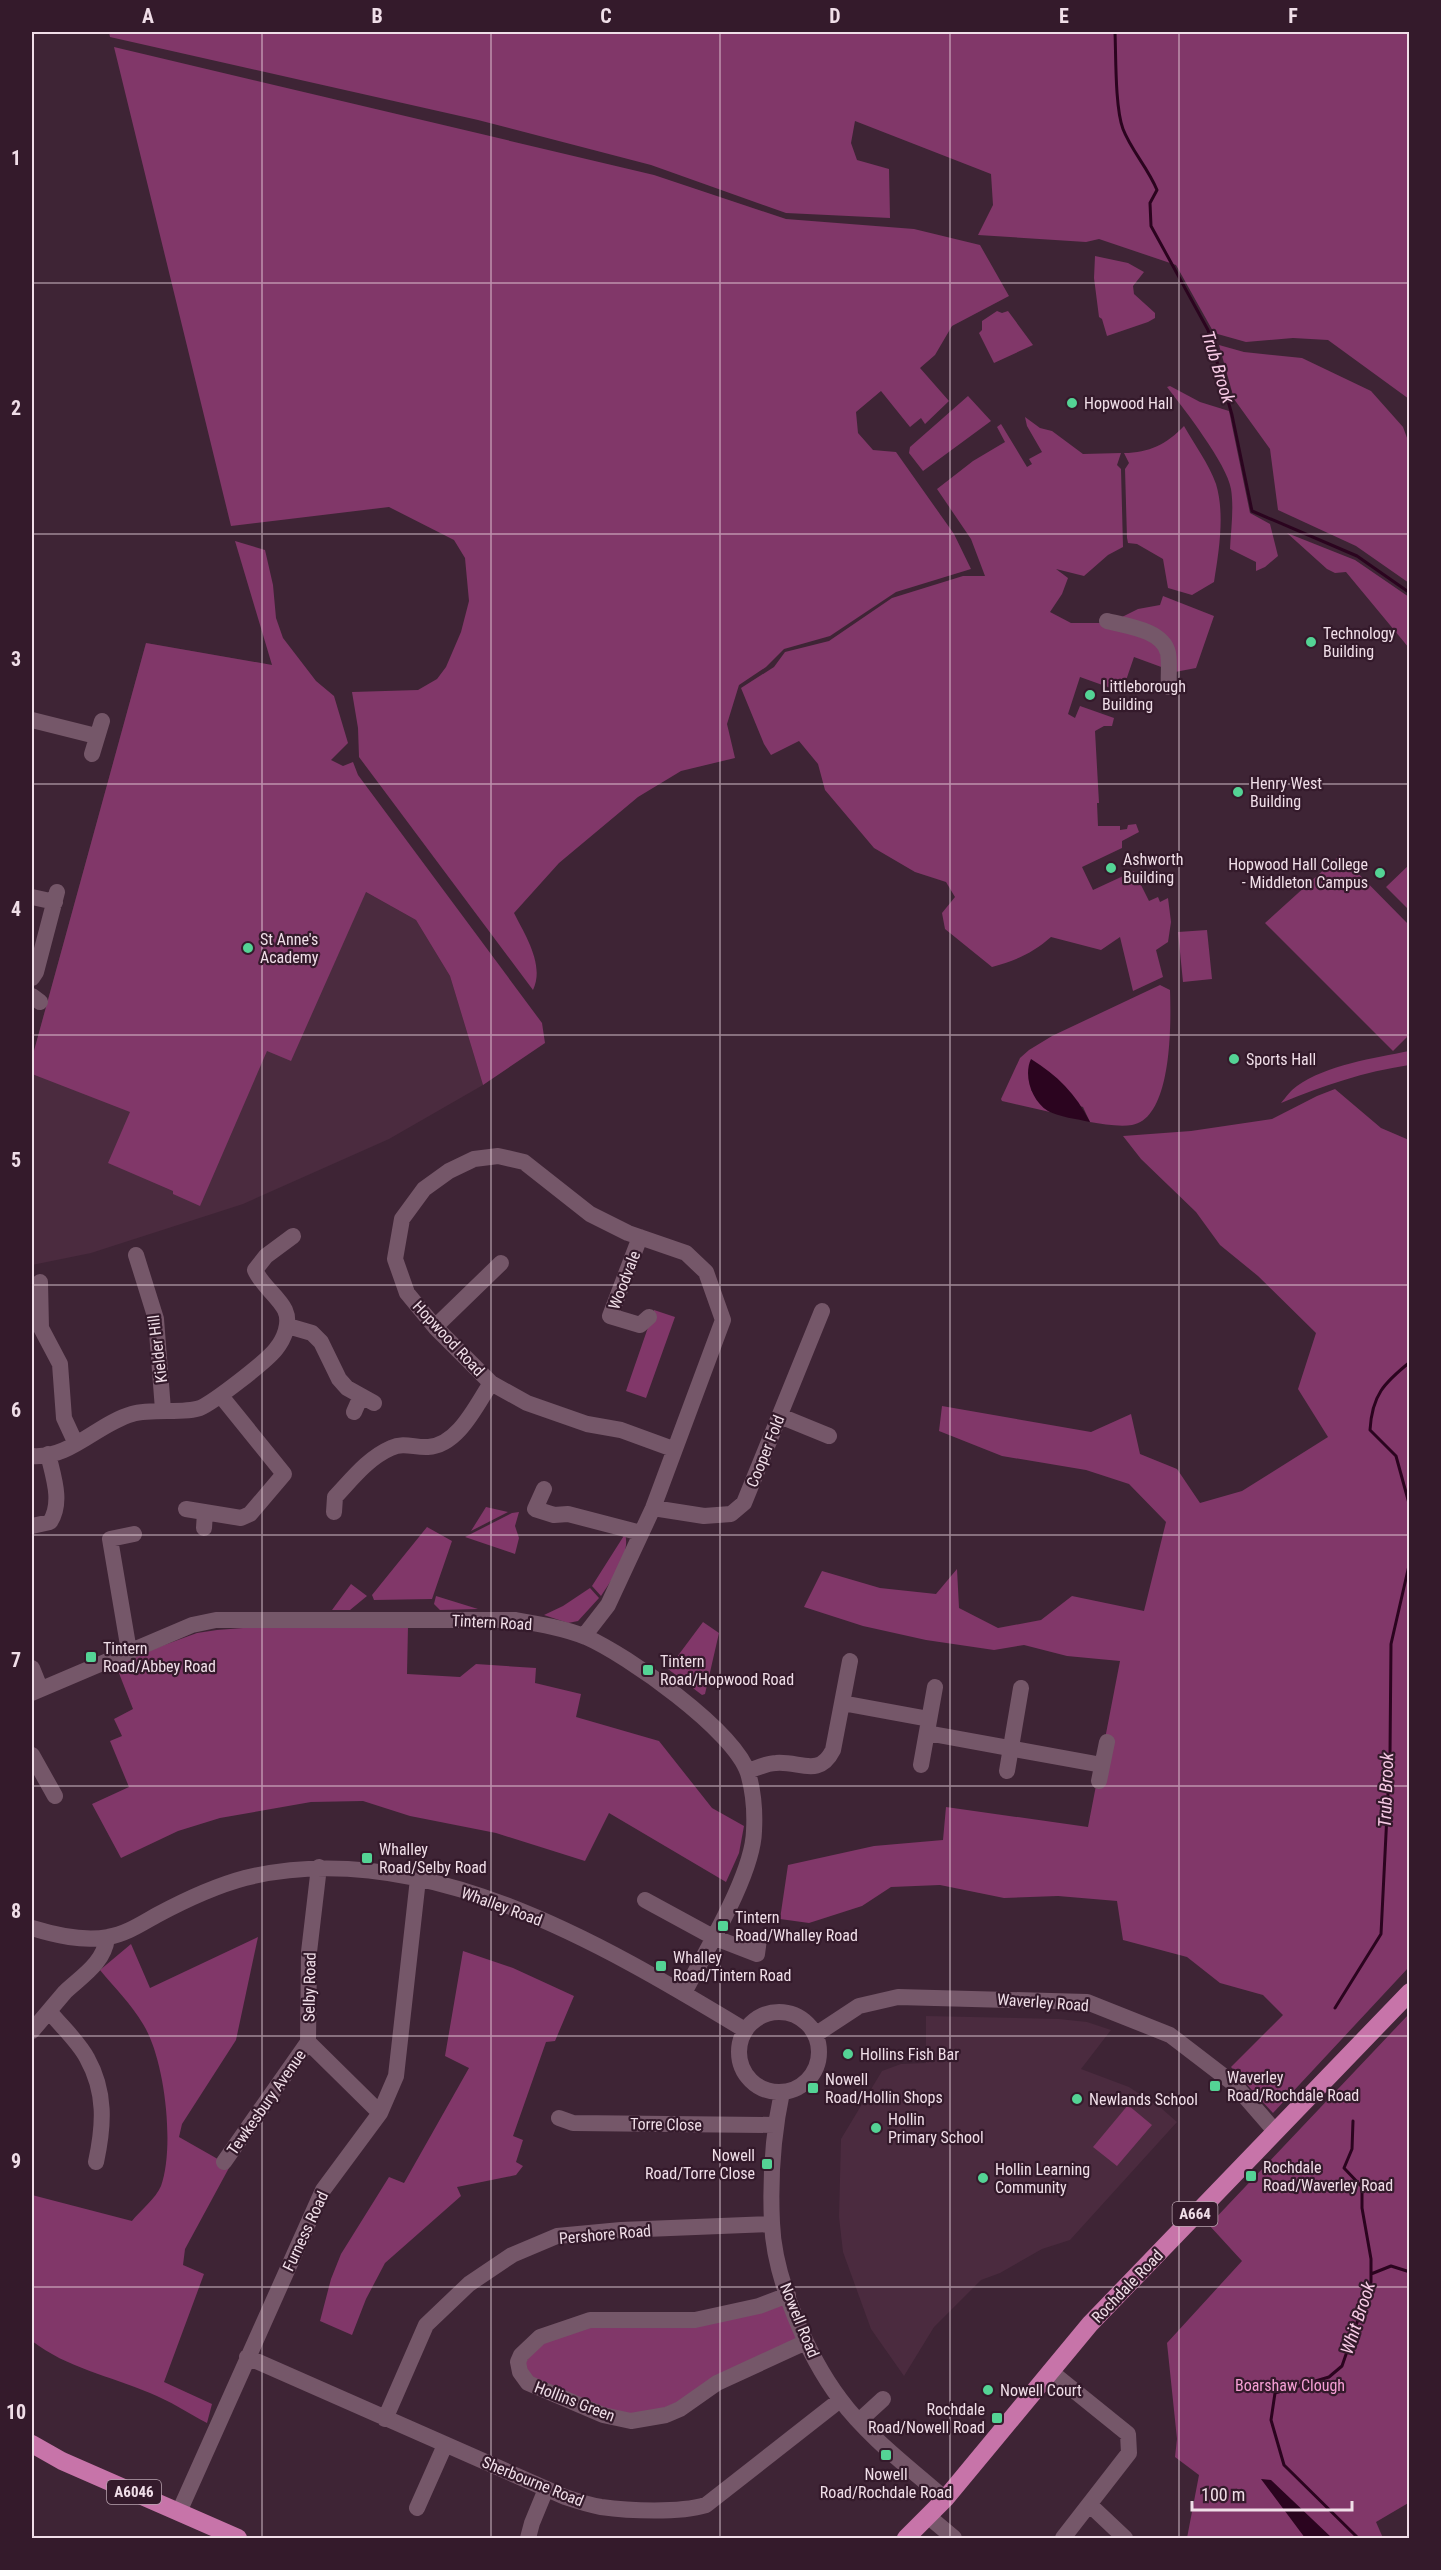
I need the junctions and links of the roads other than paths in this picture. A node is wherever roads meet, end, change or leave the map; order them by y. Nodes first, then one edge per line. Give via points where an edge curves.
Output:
1 (1107, 621) dead end
2 (1169, 687) dead end
3 (32, 720) edge
4 (92, 754) dead end
5 (32, 897) edge
6 (32, 978) edge
7 (294, 1236) dead end
8 (640, 1237) junction
9 (136, 1255) dead end
10 (501, 1263) dead end
11 (37, 1293) edge
12 (822, 1311) dead end
13 (649, 1317) dead end
14 (288, 1326) junction
15 (435, 1327) junction
16 (491, 1383) junction
17 (221, 1395) junction
18 (163, 1410) junction
19 (354, 1412) dead end
20 (780, 1416) junction
21 (829, 1436) dead end
22 (76, 1444) junction
23 (674, 1449) junction
24 (40, 1455) edge
25 (544, 1489) dead end
26 (653, 1508) junction
27 (186, 1509) dead end
28 (334, 1512) dead end
29 (32, 1526) edge
30 (642, 1533) junction
31 (134, 1534) dead end
32 (584, 1636) junction
33 (129, 1652) junction
34 (850, 1660) dead end
35 (32, 1668) edge
36 (935, 1687) dead end
37 (1021, 1688) dead end
38 (36, 1691) edge
39 (842, 1703) junction
40 (928, 1726) junction
41 (1107, 1742) dead end
42 (1011, 1749) junction
43 (32, 1755) edge
44 (921, 1765) dead end
45 (748, 1771) junction
46 (1008, 1771) dead end
47 (56, 1796) dead end
48 (319, 1867) junction
49 (418, 1879) junction
50 (645, 1900) dead end
51 (32, 1928) edge
52 (713, 1937) junction
53 (106, 1938) junction
54 (759, 1939) dead end
55 (1410, 1992) edge
56 (684, 1993) junction
57 (49, 2011) junction
58 (745, 2030) junction
59 (32, 2031) edge
60 (814, 2035) junction
61 (308, 2042) junction
62 (782, 2092) junction
63 (380, 2113) junction
64 (559, 2118) dead end
65 (775, 2125) junction
66 (1274, 2130) junction
67 (96, 2162) dead end
68 (224, 2162) dead end
69 (772, 2224) junction
70 (788, 2295) junction
71 (806, 2342) junction
72 (247, 2357) junction
73 (1050, 2371) junction
74 (883, 2398) dead end
75 (840, 2400) junction
76 (385, 2419) junction
77 (859, 2421) junction
78 (32, 2444) edge
79 (445, 2445) junction
80 (546, 2489) junction
81 (945, 2499) junction
82 (1090, 2505) junction
83 (417, 2508) dead end
84 (179, 2512) junction
85 (929, 2517) junction
86 (238, 2538) edge
87 (528, 2538) edge
88 (906, 2538) edge
89 (954, 2538) edge
90 (1063, 2538) edge
91 (1125, 2538) edge

1 - 2 street via 1139,630 1163,644 1168,654
3 - 4 street via 99,729
5 - 6 street via 56,897
7 - 14 street via 266,1256 255,1270 285,1310
8 - 13 street, Woodvale via 609,1316 640,1325
8 - 15 street, Hopwood Road via 590,1214 524,1162 498,1156 474,1160 448,1171 399,1216 395,1259 407,1293
8 - 23 street, Hopwood Road via 686,1253 706,1272 723,1320
9 - 18 street, Kielder Hill via 137,1278 156,1319
10 - 15 street
11 - 22 street via 41,1328 60,1364 64,1418
12 - 20 street, Cooper Fold
14 - 17 street via 276,1350
14 - 19 street via 312,1333 321,1342 339,1379 367,1399
15 - 16 street, Hopwood Road
16 - 23 street, Hopwood Road via 527,1403
16 - 28 street via 462,1427 448,1439 430,1448 393,1447 379,1455 335,1497
17 - 18 street via 199,1409
17 - 27 street via 290,1470 250,1514 241,1518 205,1520
18 - 22 street via 132,1414
20 - 21 street
20 - 26 street, Cooper Fold via 744,1503 731,1514 704,1516
22 - 24 street
23 - 26 street, Hopwood Road
24 - 29 street via 55,1485 57,1504 50,1522
25 - 30 street via 535,1509
26 - 30 street, Hopwood Road
30 - 32 street, Hopwood Road via 608,1605
31 - 33 street via 103,1540
32 - 33 street, Tintern Road via 516,1620 216,1620 192,1625
32 - 45 street, Tintern Road via 657,1681 702,1717 728,1742
33 - 38 street, Tintern Road
34 - 39 street
35 - 38 street
36 - 40 street
37 - 42 street
39 - 40 street
39 - 45 street via 833,1750 822,1764 805,1767 776,1763
40 - 42 street
40 - 44 street
41 - 42 street via 1101,1773
42 - 46 street
43 - 47 street
45 - 52 street, Tintern Road via 754,1833 748,1864
48 - 49 street, Whalley Road
48 - 53 street, Whalley Road via 243,1879 197,1895 131,1930
48 - 61 street, Selby Road via 309,1952
49 - 56 street, Whalley Road via 488,1898 563,1929
49 - 63 street, Furness Road via 396,2076
50 - 52 street
51 - 53 street, Whalley Road via 66,1936
52 - 54 street via 758,1954
52 - 56 street, Tintern Road
53 - 57 street via 105,1950 91,1969
55 - 66 main road, Rochdale Road / A664
56 - 58 street, Whalley Road
57 - 59 street
57 - 67 street via 87,2057 103,2098 103,2130
58 - 60 street via 759,2018 775,2012 798,2018
58 - 62 street via 739,2054 745,2072 758,2086
60 - 62 street via 818,2048 813,2072 800,2085
60 - 66 street, Waverley Road via 859,2006 898,1996 1087,2002 1170,2035 1234,2084
61 - 63 street, Selby Road
61 - 68 street, Tewkesbury Avenue
62 - 65 street, Nowell Road
63 - 72 street, Furness Road via 323,2190
64 - 65 street, Torre Close via 573,2123
65 - 69 street, Nowell Road
66 - 73 main road, Rochdale Road / A664
69 - 70 street, Nowell Road
69 - 76 street, Pershore Road via 557,2236 512,2255 469,2284 426,2325
70 - 71 street, Nowell Road
70 - 71 street, Hollins Green via 759,2306 695,2320 590,2320 540,2337 521,2355 520,2372 528,2383 603,2415 630,2421 680,2409 717,2383
71 - 75 street, Nowell Road
72 - 76 street, Sherbourne Road
72 - 84 street, Furness Road
73 - 81 main road, Rochdale Road / A664
73 - 82 street via 1128,2434 1129,2453
74 - 77 street
75 - 77 street, Nowell Road
75 - 80 street, Sherbourne Road via 706,2505 692,2510 601,2507
76 - 79 street, Sherbourne Road
77 - 81 street, Nowell Road
78 - 84 main road, A6046
79 - 80 street, Sherbourne Road
79 - 83 street
80 - 87 street
81 - 85 main road, Rochdale Road / A664
82 - 90 street
82 - 91 street
84 - 86 main road, A6046
85 - 88 main road, Rochdale Road / A664
85 - 89 street

